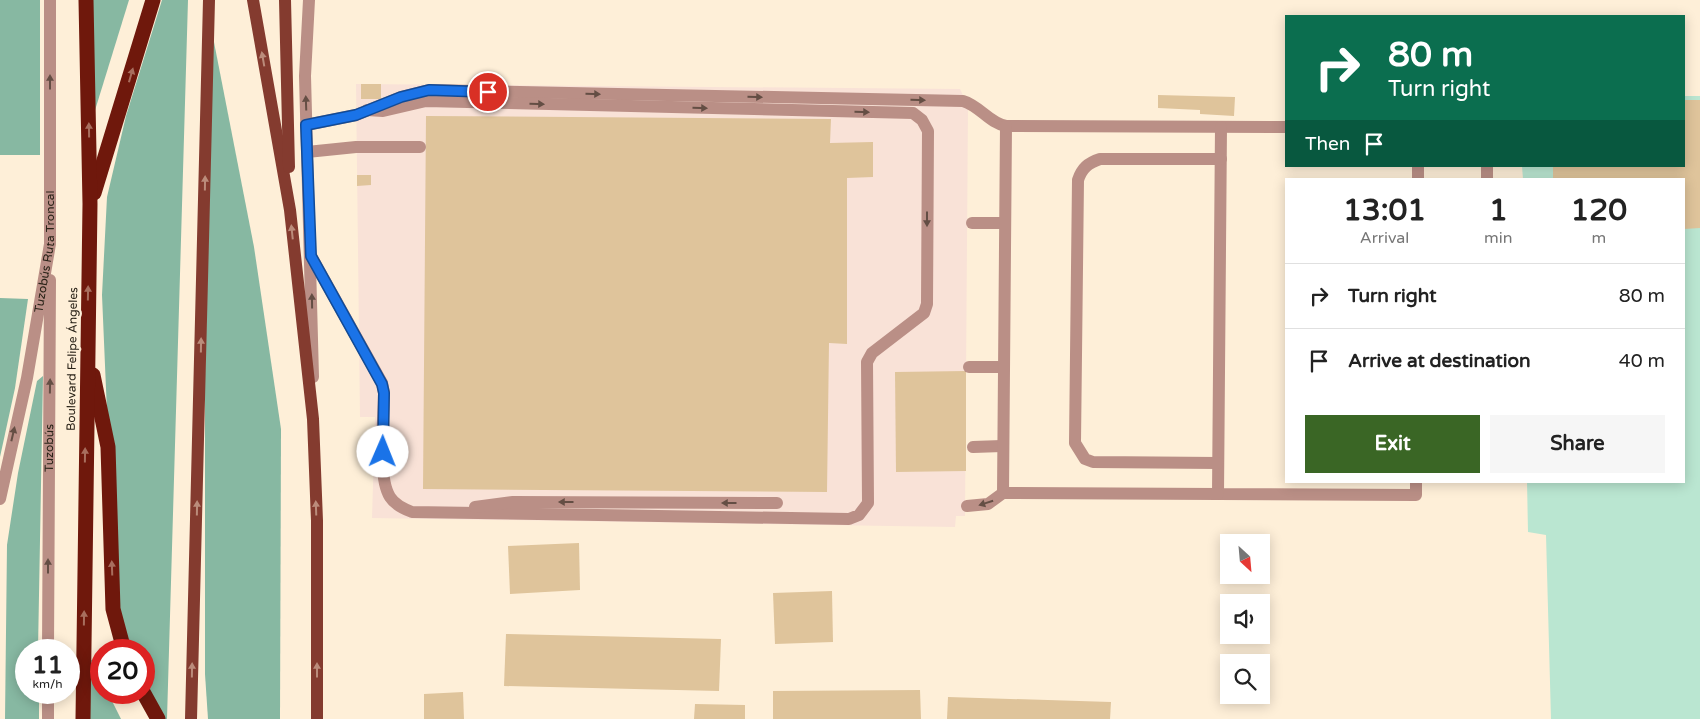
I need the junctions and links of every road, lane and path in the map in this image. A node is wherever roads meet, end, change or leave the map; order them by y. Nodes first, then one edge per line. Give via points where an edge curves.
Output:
1 (50, 0) edge
2 (86, 0) edge
3 (153, 0) edge
4 (209, 0) edge
5 (253, 0) edge
6 (285, 0) edge
7 (309, 0) edge
8 (367, 110) junction
9 (306, 125) junction
10 (1006, 126) junction
11 (1221, 127) junction
12 (1285, 127) edge
13 (420, 147) dead end
14 (307, 152) junction
15 (1221, 159) junction
16 (90, 204) junction
17 (290, 210) junction
18 (972, 223) dead end
19 (1005, 223) junction
20 (50, 244) junction
21 (311, 256) junction
22 (86, 345) junction
23 (1003, 367) junction
24 (969, 368) dead end
25 (314, 419) junction
26 (1002, 446) junction
27 (973, 447) dead end
28 (1218, 463) junction
29 (1416, 483) edge
30 (1003, 493) junction
31 (1218, 494) junction
32 (0, 499) edge
33 (778, 503) dead end
34 (966, 506) dead end
35 (436, 512) junction
36 (48, 639) edge
37 (121, 639) edge
38 (48, 704) edge
39 (150, 704) edge
40 (48, 719) edge
41 (83, 719) edge
42 (158, 719) edge
43 (191, 719) edge
44 (317, 719) edge

20 -> 1 street, Tuzobús Ruta Troncal
16 -> 2 highway, Boulevard Felipe Ángeles
16 -> 3 highway
43 -> 4 main road
17 -> 5 main road
6 - 17 main road
9 -> 7 street
8 - 9 street
8 -> 10 street via 429,90 963,101
8 -> 35 street via 383,111 426,101 913,114 922,120 928,131 927,304 924,313 872,353 867,362 868,504 859,515 849,519
9 - 14 street
10 - 11 street
10 - 19 street
11 - 12 street
11 - 15 street
13 - 14 street via 356,147
14 - 21 street
15 - 28 street
15 - 28 street via 1100,158 1082,170 1078,180 1075,443 1085,459 1093,462
22 -> 16 highway, Boulevard Felipe Ángeles
25 -> 17 main road
18 - 19 street
19 - 23 street
32 -> 20 street, Tuzobús Ruta Troncal via 27,378
36 -> 20 street, Tuzobús
25 -> 21 street
21 - 35 street via 382,384 384,483 390,498 412,512
37 -> 22 highway via 113,609 108,447
41 -> 22 highway, Boulevard Felipe Ángeles
23 - 24 street
23 - 26 street
44 -> 25 main road
26 - 27 street
26 - 30 street
28 - 31 street
29 - 31 street via 1416,495
30 - 31 street
30 -> 34 street via 988,504
33 -> 35 street via 513,502
38 - 40 street
39 - 42 highway

